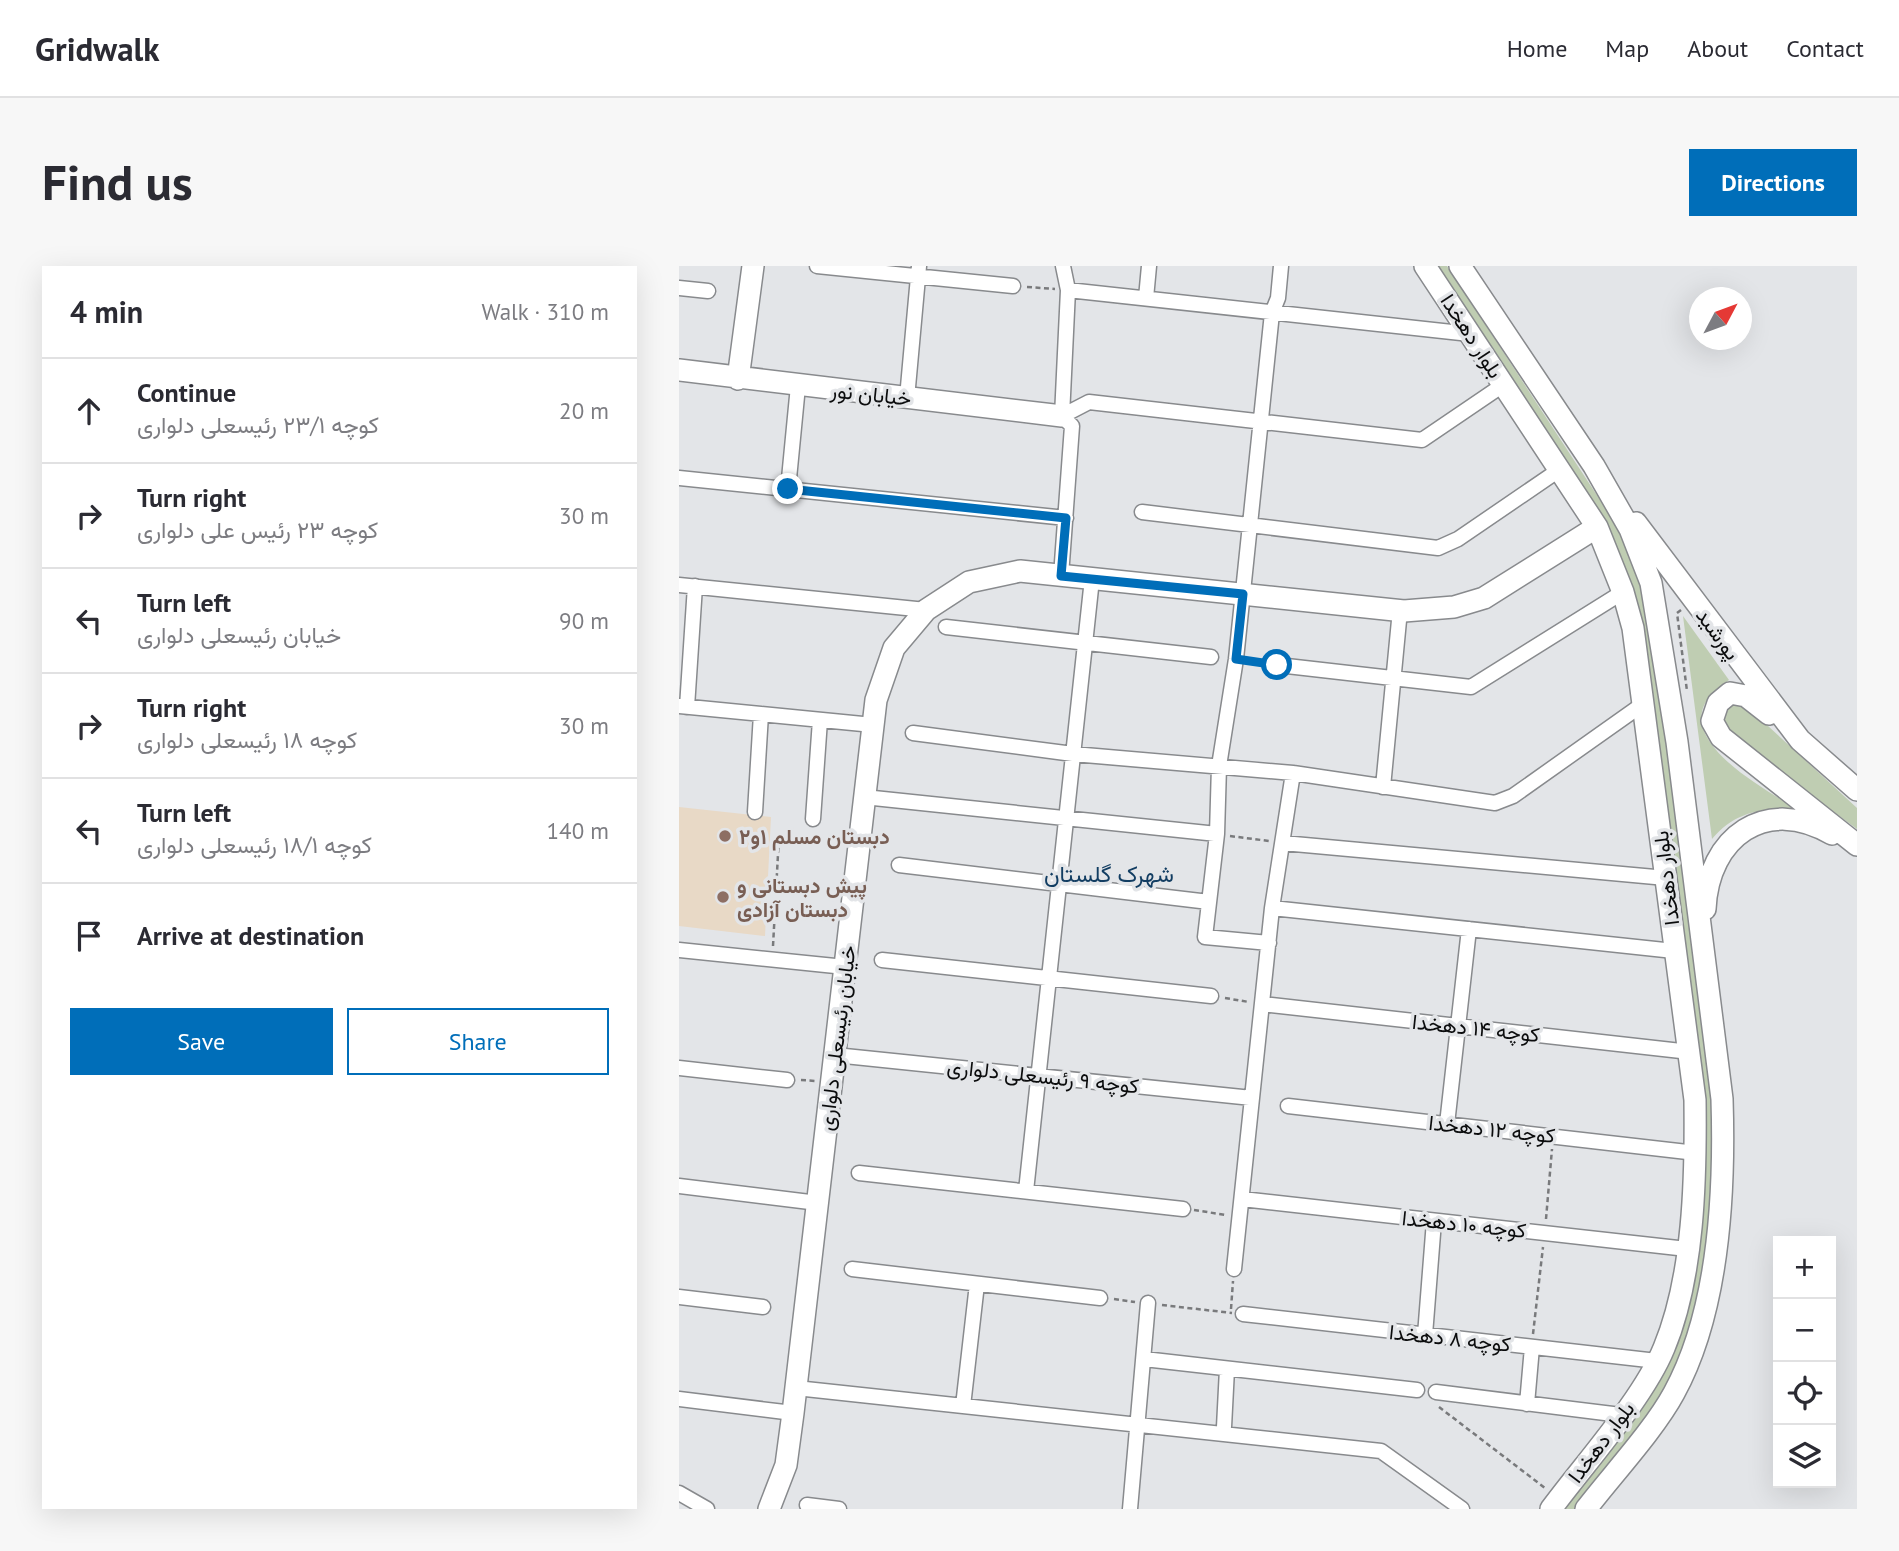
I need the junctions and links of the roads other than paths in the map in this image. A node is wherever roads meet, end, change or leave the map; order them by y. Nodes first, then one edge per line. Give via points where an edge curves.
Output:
1 (753, 266) edge
2 (817, 266) edge
3 (1063, 266) edge
4 (1149, 266) edge
5 (1281, 266) edge
6 (1425, 266) edge
7 (1460, 266) edge
8 (919, 272) edge
9 (1013, 286) road end
10 (679, 288) edge
11 (1068, 290) junction
12 (708, 291) dead end
13 (1146, 298) junction
14 (1272, 313) junction
15 (1470, 334) junction
16 (679, 370) edge
17 (738, 379) junction
18 (1503, 384) junction
19 (798, 386) junction
20 (907, 398) junction
21 (1062, 416) junction
22 (1260, 421) junction
23 (1594, 466) junction
24 (1559, 470) junction
25 (679, 478) edge
26 (788, 489) junction
27 (1142, 512) dead end
28 (1066, 518) junction
29 (1250, 525) junction
30 (1597, 527) junction
31 (1061, 576) junction
32 (1092, 579) junction
33 (679, 585) edge
34 (695, 586) junction
35 (1623, 592) junction
36 (1243, 594) junction
37 (926, 610) junction
38 (1400, 611) junction
39 (946, 628) dead end
40 (1085, 643) junction
41 (1211, 657) dead end
42 (1277, 665) road end
43 (1394, 678) junction
44 (1643, 704) junction
45 (683, 707) edge
46 (761, 714) junction
47 (820, 720) junction
48 (873, 725) junction
49 (913, 733) dead end
50 (1800, 740) junction
51 (1073, 754) junction
52 (1219, 766) junction
53 (1293, 772) junction
54 (1383, 786) junction
55 (1857, 790) edge
56 (865, 797) junction
57 (755, 812) dead end
58 (1066, 818) junction
59 (813, 819) dead end
60 (1217, 834) junction
61 (1283, 843) junction
62 (1857, 847) edge
63 (899, 865) dead end
64 (1666, 878) junction
65 (1059, 884) junction
66 (1209, 902) junction
67 (1272, 908) junction
68 (1469, 929) junction
69 (1269, 943) junction
70 (679, 950) edge
71 (1674, 951) junction
72 (1703, 956) junction
73 (882, 960) dead end
74 (845, 967) junction
75 (1049, 978) junction
76 (1211, 996) road end
77 (1262, 1004) junction
78 (1458, 1026) junction
79 (1690, 1052) junction
80 (835, 1055) junction
81 (679, 1068) edge
82 (1039, 1076) junction
83 (787, 1080) road end
84 (1252, 1098) junction
85 (1288, 1106) dead end
86 (1447, 1124) junction
87 (1696, 1153) junction
88 (859, 1173) dead end
89 (679, 1186) edge
90 (1026, 1191) junction
91 (1242, 1199) junction
92 (818, 1203) junction
93 (1183, 1209) road end
94 (1434, 1221) junction
95 (1687, 1249) junction
96 (852, 1269) dead end
97 (1234, 1269) road end
98 (977, 1284) junction
99 (679, 1297) edge
100 (1100, 1298) road end
101 (1148, 1303) road end
102 (763, 1307) dead end
103 (1236, 1313) road end
104 (1425, 1335) junction
105 (1532, 1347) junction
106 (1144, 1359) junction
107 (1657, 1361) junction
108 (1227, 1369) junction
109 (796, 1388) junction
110 (1417, 1390) dead end
111 (679, 1399) edge
112 (1437, 1400) road end
113 (1527, 1404) junction
114 (963, 1406) junction
115 (793, 1413) junction
116 (1621, 1415) junction
117 (1138, 1424) junction
118 (1224, 1427) dead end
119 (679, 1493) edge
120 (1555, 1504) edge
121 (807, 1506) dead end
122 (706, 1509) edge
123 (769, 1509) edge
124 (839, 1509) edge
125 (1130, 1509) edge
126 (1462, 1509) edge
127 (1586, 1509) edge

1 - 17 main road
2 - 8 street
3 - 11 street
4 - 13 street
5 - 14 street
6 - 15 main road, بلوار دهخدا
7 - 23 main road, بلوار دهخدا
8 - 9 street
8 - 20 street
10 - 12 street
11 - 13 street
11 - 21 street
13 - 14 street
14 - 15 street
14 - 22 street
15 - 18 main road, بلوار دهخدا
16 - 17 main road, خیابان نور
17 - 19 main road, خیابان نور
18 - 22 street via 1422,440
18 - 24 main road, بلوار دهخدا
19 - 20 main road, خیابان نور
19 - 26 street
20 - 21 main road, خیابان نور
21 - 22 street via 1089,402
21 - 28 street via 1072,426
22 - 29 street
23 - 50 main road, پورشید
23 - 72 main road, بلوار دهخدا via 1630,529 1659,618
24 - 29 street via 1438,548
24 - 30 main road, بلوار دهخدا
25 - 26 street
26 - 28 street
27 - 29 street
28 - 31 street
29 - 36 street
30 - 35 main road, بلوار دهخدا
30 - 38 main road, خیابان رئیسعلی دلواری via 1484,598 1454,607
31 - 32 main road, خیابان رئیسعلی دلواری
31 - 37 main road, خیابان رئیسعلی دلواری via 1020,571 969,582
32 - 36 main road, خیابان رئیسعلی دلواری
32 - 40 street
33 - 34 street
34 - 37 street
34 - 45 street
35 - 43 street via 1471,687
35 - 44 main road, بلوار دهخدا via 1633,628
36 - 38 main road, خیابان رئیسعلی دلواری
36 - 52 street
37 - 48 main road, خیابان رئیسعلی دلواری via 894,648 876,699
38 - 43 street
39 - 40 street
40 - 41 street
40 - 51 street
42 - 43 street
43 - 54 street
44 - 54 street via 1513,796 1495,803
44 - 64 main road, بلوار دهخدا
45 - 46 street
46 - 47 street
46 - 57 street
47 - 48 street
47 - 59 street
48 - 56 main road, خیابان رئیسعلی دلواری
49 - 51 street
50 - 55 main road, پورشید
50 - 62 main road via 1738,693 1725,696 1712,715 1721,737
51 - 52 street
51 - 58 street
52 - 53 street
52 - 60 street
53 - 54 street
53 - 61 street
56 - 58 street
56 - 74 main road, خیابان رئیسعلی دلواری
58 - 60 street
58 - 65 street
60 - 66 street
61 - 64 street
61 - 67 street
62 - 72 main road via 1793,819 1770,820 1738,834 1721,852 1710,876
63 - 65 street
64 - 71 main road, بلوار دهخدا
65 - 66 street
65 - 75 street
66 - 69 street via 1205,937
67 - 68 street
67 - 69 street
68 - 71 street
68 - 78 street
69 - 77 street
70 - 74 street
71 - 79 main road, بلوار دهخدا
72 - 127 main road, بلوار دهخدا via 1724,1149 1704,1316 1673,1396
73 - 75 street
74 - 80 main road, خیابان رئیسعلی دلواری
75 - 76 street
75 - 82 street
77 - 78 street, کوچه ۱۴ دهخدا
77 - 84 street
78 - 79 street, کوچه ۱۴ دهخدا
78 - 86 street
79 - 87 main road, بلوار دهخدا
80 - 82 street, کوچه ۹ رئیسعلی دلواری
80 - 92 main road, خیابان رئیسعلی دلواری
81 - 83 street
82 - 84 street, کوچه ۹ رئیسعلی دلواری
82 - 90 street
84 - 91 street
85 - 86 street, کوچه ۱۲ دهخدا
86 - 87 street, کوچه ۱۲ دهخدا
87 - 95 main road, بلوار دهخدا
88 - 90 street
89 - 92 street
90 - 93 street
91 - 94 street, کوچه ۱۰ دهخدا
91 - 97 street
92 - 109 main road, خیابان رئیسعلی دلواری
94 - 95 street, کوچه ۱۰ دهخدا
94 - 104 street
95 - 107 main road, بلوار دهخدا via 1678,1305
96 - 98 street
98 - 100 street
98 - 114 street
99 - 102 street
101 - 106 street
103 - 104 street, کوچه ۸ دهخدا
104 - 105 street, کوچه ۸ دهخدا
105 - 107 street, کوچه ۸ دهخدا
105 - 113 street
106 - 108 street
106 - 117 street
107 - 116 main road, بلوار دهخدا
108 - 110 street
108 - 118 street
109 - 114 street
109 - 115 main road, خیابان رئیسعلی دلواری
111 - 115 street
112 - 113 street
113 - 116 street
114 - 117 street
115 - 123 main road, خیابان رئیسعلی دلواری via 786,1465
116 - 120 main road, بلوار دهخدا
117 - 125 street
117 - 126 street via 1381,1451
119 - 122 street
121 - 124 street

